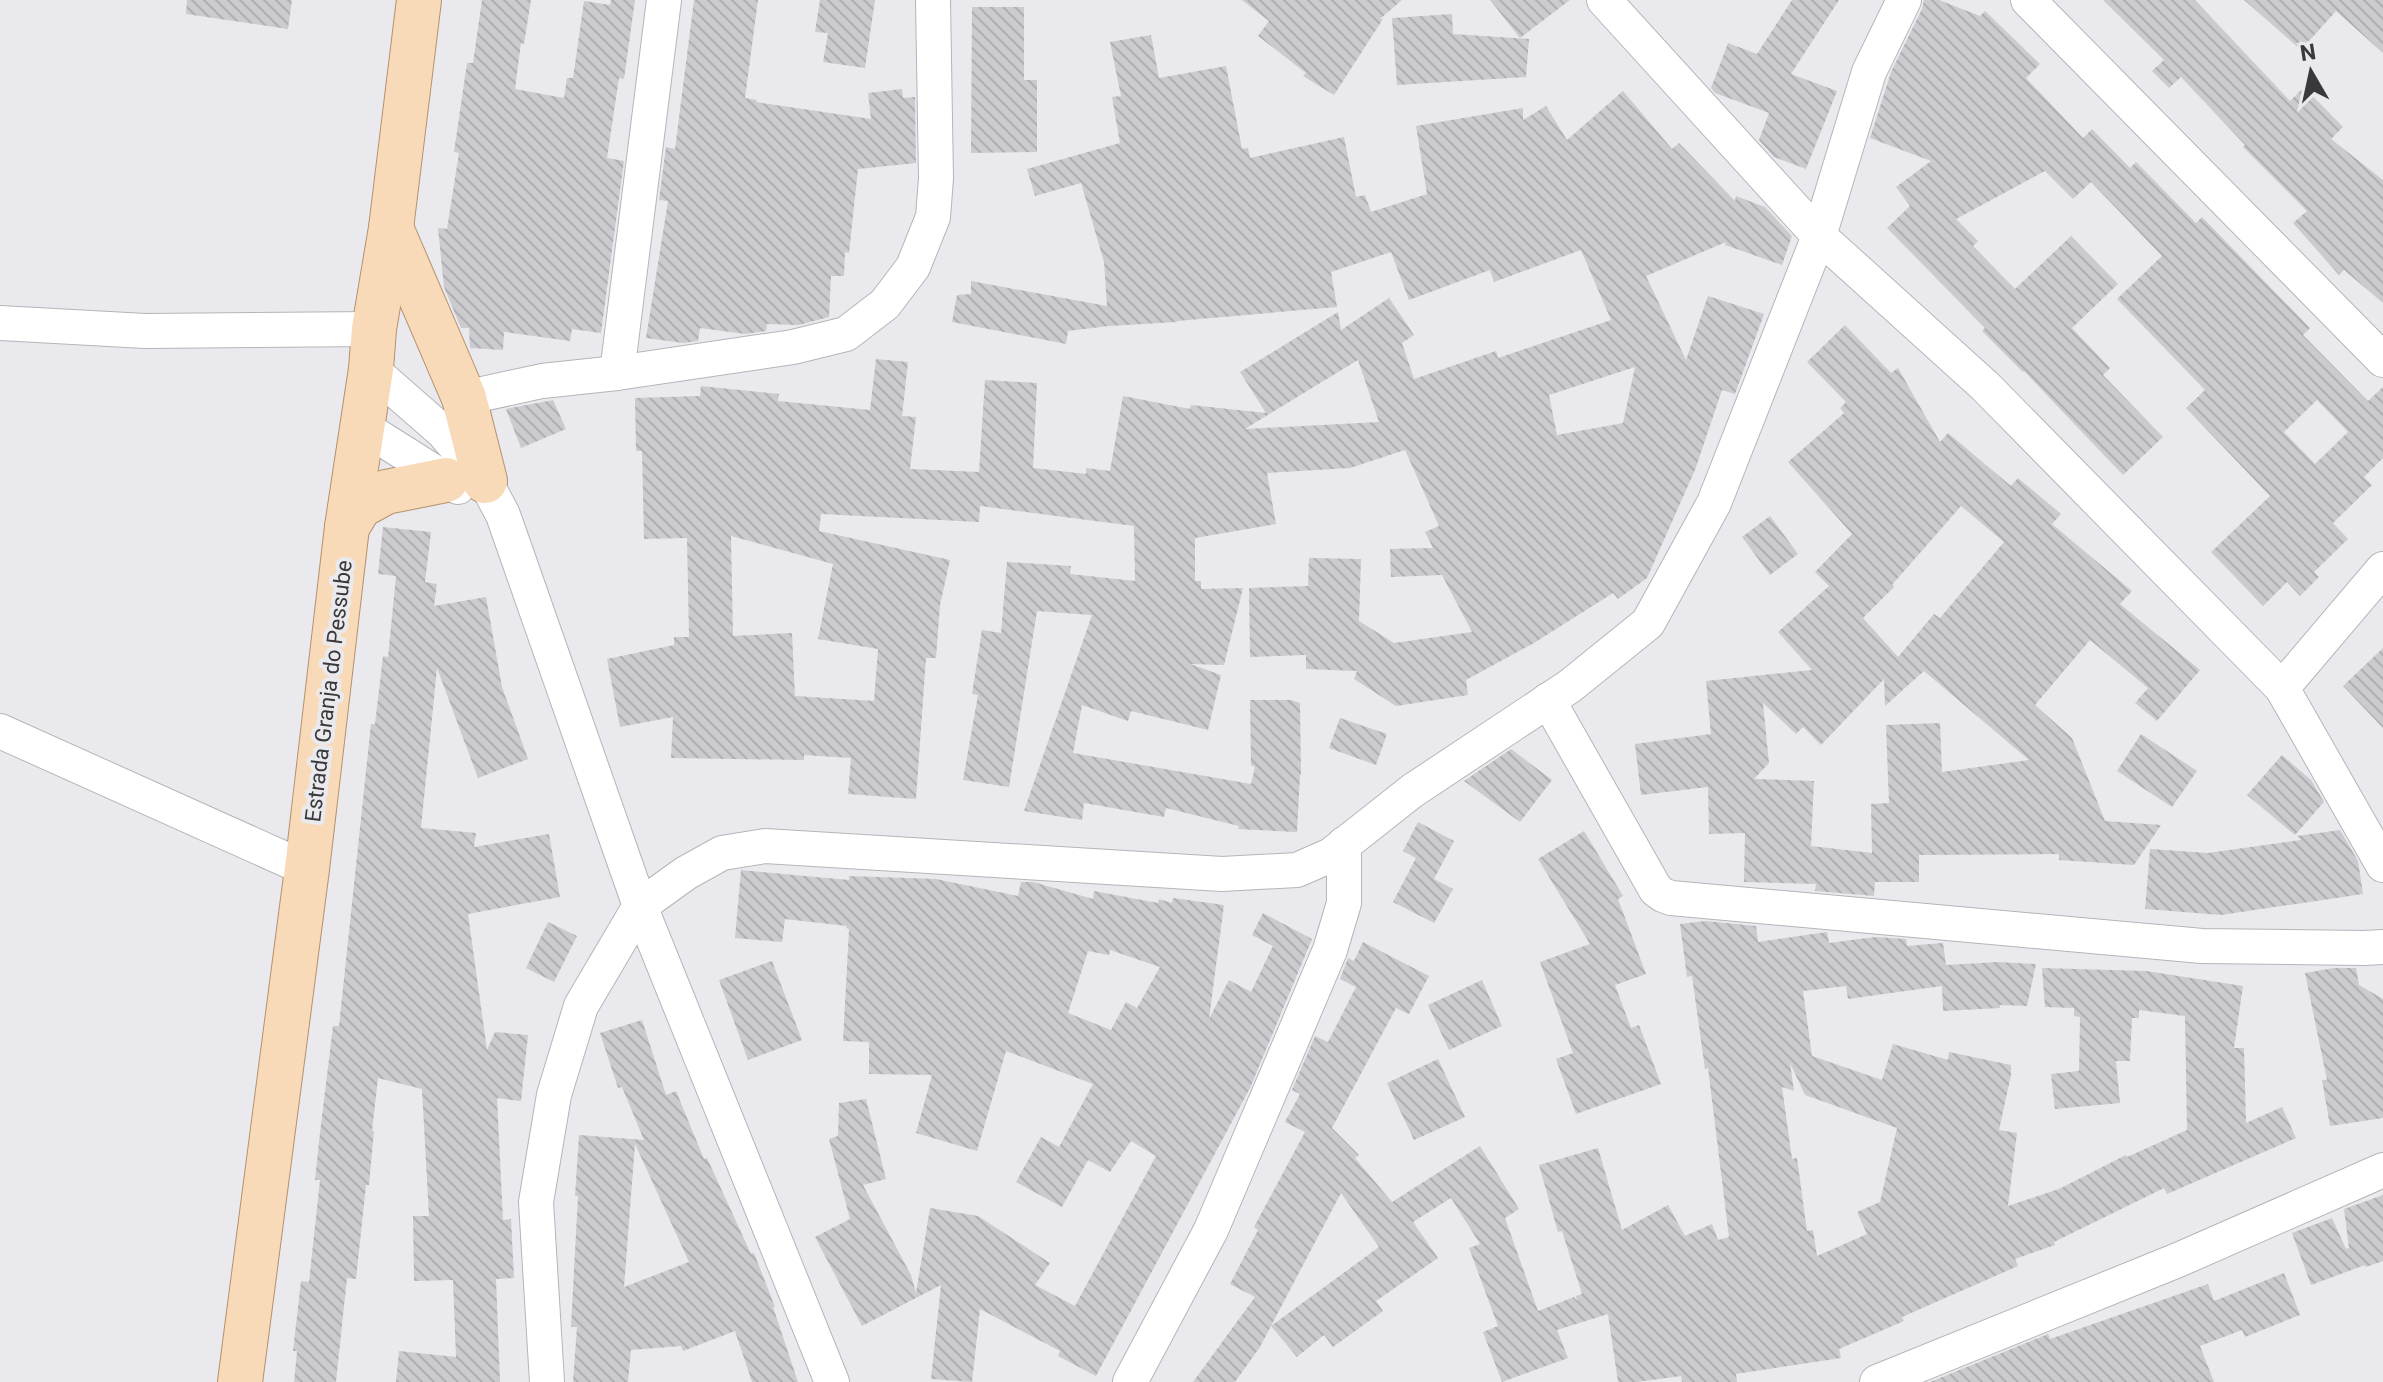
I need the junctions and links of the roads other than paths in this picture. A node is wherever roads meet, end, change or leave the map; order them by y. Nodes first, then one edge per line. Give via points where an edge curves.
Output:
1 (419, 0) edge
2 (664, 0) edge
3 (933, 0) edge
4 (1604, 0) edge
5 (1904, 0) edge
6 (2028, 0) edge
7 (391, 228) junction
8 (1819, 236) junction
9 (0, 323) edge
10 (372, 349) junction
11 (2383, 360) edge
12 (617, 373) junction
13 (464, 398) junction
14 (363, 427) junction
15 (478, 492) junction
16 (347, 527) junction
17 (2383, 569) edge
18 (2282, 688) junction
19 (1548, 700) junction
20 (0, 731) edge
21 (1344, 844) junction
22 (2383, 865) edge
23 (307, 869) junction
24 (640, 906) junction
25 (2383, 947) edge
26 (2383, 1170) edge
27 (240, 1382) edge
28 (547, 1382) edge
29 (832, 1382) edge
30 (1130, 1382) edge
31 (1877, 1382) edge

1 - 7 main road, Estrada Granja do Pessube
2 - 12 street
3 - 12 street via 933,217 913,267 885,304 846,334
4 - 8 street
5 - 8 street via 1869,72
6 - 11 street
7 - 10 main road, Estrada Granja do Pessube
7 - 13 main road
8 - 18 street via 1985,386
8 - 19 street via 1714,503 1648,623
9 - 10 street
10 - 14 main road, Estrada Granja do Pessube
10 - 15 street via 443,432
12 - 13 street via 542,381
13 - 15 main road
14 - 15 street
14 - 16 main road, Estrada Granja do Pessube
15 - 16 main road via 386,492 360,506
15 - 24 street
16 - 23 main road, Estrada Granja do Pessube
17 - 18 street
18 - 22 street
19 - 21 street via 1412,791
19 - 25 street via 1656,890 1671,898 2202,946
20 - 23 street
21 - 24 street via 1297,870 1222,874 765,846 722,853
21 - 30 street via 1344,903 1330,950 1211,1230
23 - 27 main road, Estrada Granja do Pessube
24 - 28 street via 581,1006 554,1095 536,1202
24 - 29 street
26 - 31 street

